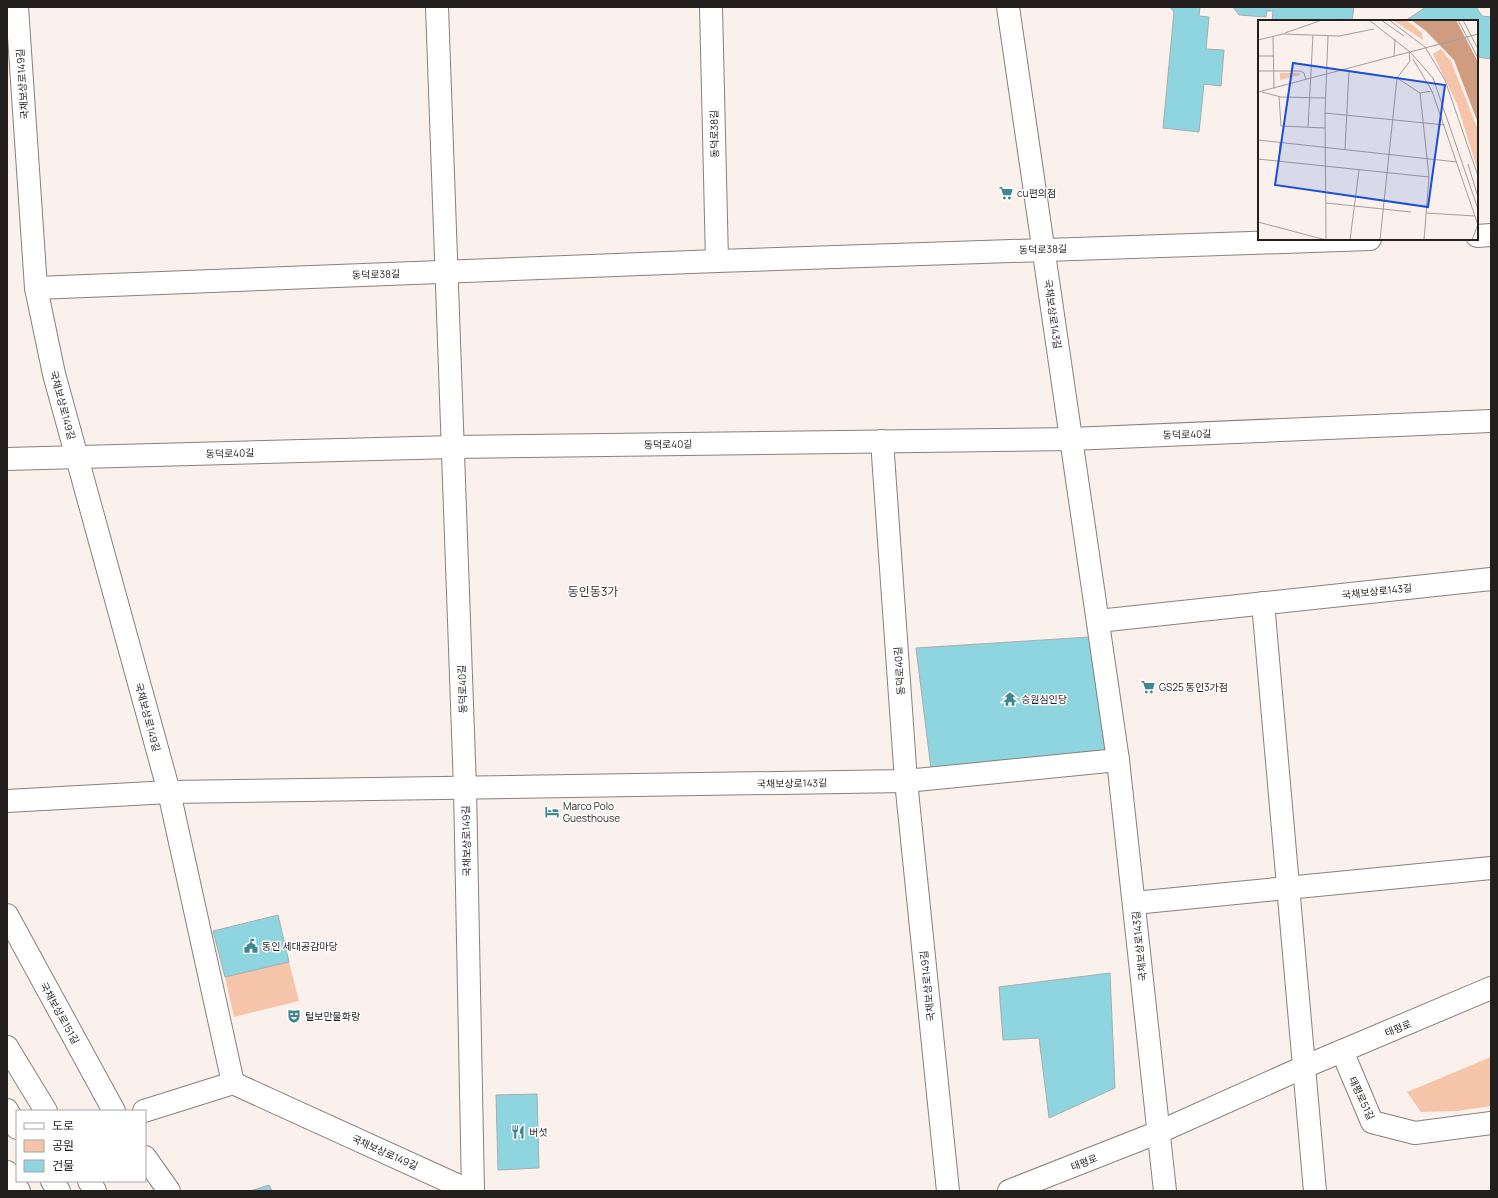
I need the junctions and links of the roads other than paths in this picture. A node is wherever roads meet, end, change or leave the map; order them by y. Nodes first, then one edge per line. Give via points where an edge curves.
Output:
1 (17, 7) edge
2 (437, 7) edge
3 (711, 7) edge
4 (1008, 7) edge
5 (1491, 235) edge
6 (1478, 236) edge
7 (1337, 240) edge
8 (1044, 249) junction
9 (717, 261) junction
10 (446, 271) junction
11 (36, 288) junction
12 (1491, 421) edge
13 (1071, 439) junction
14 (882, 441) junction
15 (453, 447) junction
16 (77, 458) junction
17 (7, 459) edge
18 (1491, 579) edge
19 (1263, 603) junction
20 (1098, 621) junction
21 (1118, 760) junction
22 (906, 781) junction
23 (465, 788) junction
24 (169, 792) junction
25 (7, 801) edge
26 (1491, 868) edge
27 (1288, 888) junction
28 (1134, 903) junction
29 (7, 915) edge
30 (1491, 988) edge
31 (7, 1047) edge
32 (1342, 1051) junction
33 (1304, 1067) junction
34 (233, 1083) junction
35 (7, 1110) edge
36 (45, 1110) edge
37 (113, 1110) edge
38 (146, 1110) edge
39 (1491, 1123) edge
40 (16, 1126) edge
41 (1159, 1132) junction
42 (146, 1158) edge
43 (7, 1172) edge
44 (53, 1182) edge
45 (90, 1182) edge
46 (19, 1191) edge
47 (59, 1191) edge
48 (95, 1191) edge
49 (169, 1191) edge
50 (470, 1191) edge
51 (473, 1191) edge
52 (948, 1191) edge
53 (1009, 1191) edge
54 (1165, 1191) edge
55 (1315, 1191) edge

1 - 11 main road, 국채보상로149길
2 - 10 main road
3 - 9 main road, 동덕로38길
4 - 8 main road, 국채보상로143길
5 - 6 main road
7 - 8 main road, 동덕로38길
8 - 9 main road, 동덕로38길
8 - 13 main road, 국채보상로143길
9 - 10 main road, 동덕로38길
10 - 11 main road, 동덕로38길
10 - 15 main road
11 - 16 main road, 국채보상로149길 via 54,374
12 - 13 main road, 동덕로40길
13 - 14 main road, 동덕로40길
13 - 20 main road, 국채보상로143길
14 - 15 main road, 동덕로40길
14 - 22 main road, 동덕로40길
15 - 16 main road, 동덕로40길
15 - 23 main road, 동덕로40길
16 - 17 main road, 동덕로40길
16 - 24 main road, 국채보상로149길
18 - 19 main road, 국채보상로143길
19 - 20 main road, 국채보상로143길
19 - 27 main road
20 - 21 main road, 국채보상로143길
21 - 22 main road, 국채보상로143길
21 - 28 main road, 국채보상로143길
22 - 23 main road, 국채보상로143길
22 - 52 main road, 국채보상로149길
23 - 24 main road
23 - 51 main road, 국채보상로149길
24 - 25 main road
24 - 34 main road, 국채보상로149길
26 - 27 main road
27 - 28 main road
27 - 33 main road
28 - 41 main road, 국채보상로143길
29 - 37 main road, 국채보상로151길
30 - 32 main road, 태평로
31 - 36 main road
32 - 33 main road, 태평로
32 - 39 main road, 태평로51길 via 1372,1122 1415,1134
33 - 41 main road, 태평로
33 - 55 main road
34 - 38 main road
34 - 50 main road, 국채보상로149길
35 - 40 main road
41 - 53 main road, 태평로
41 - 54 main road
42 - 49 main road
43 - 46 main road
44 - 47 main road
45 - 48 main road

